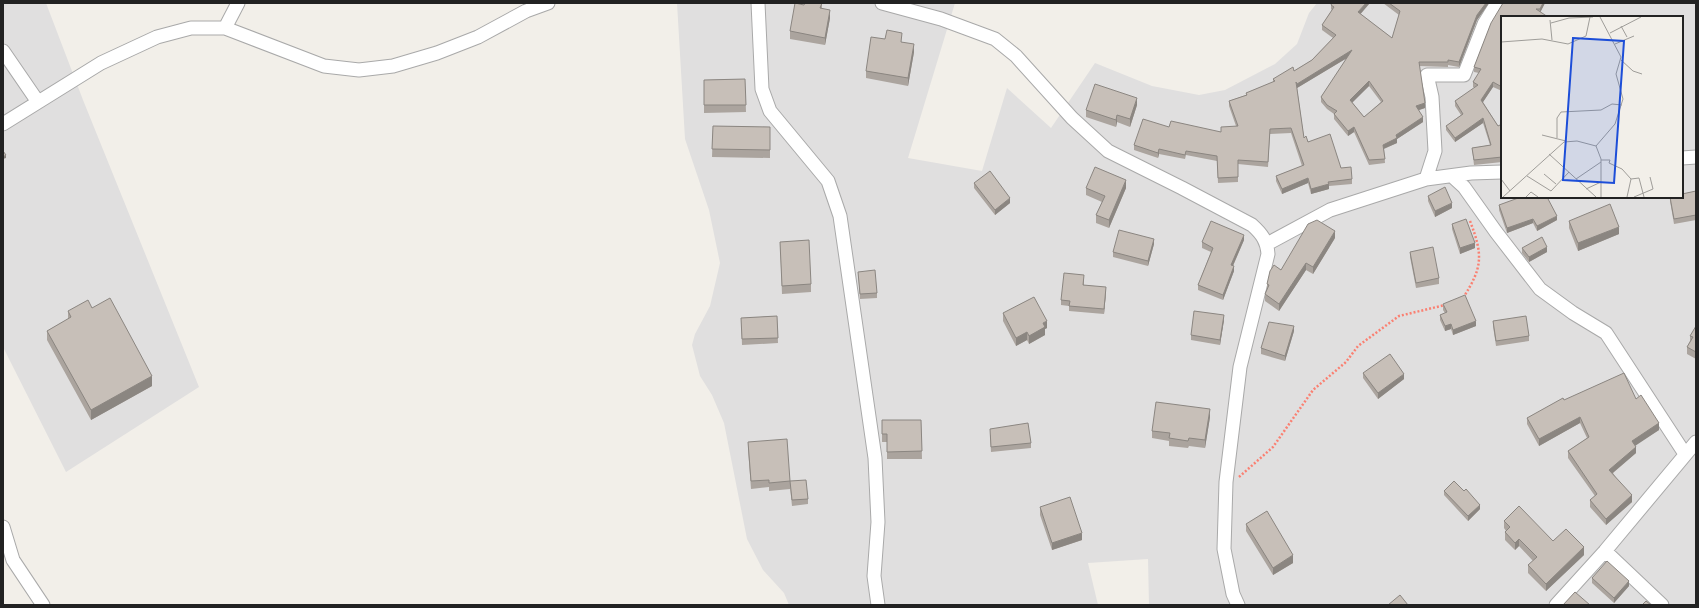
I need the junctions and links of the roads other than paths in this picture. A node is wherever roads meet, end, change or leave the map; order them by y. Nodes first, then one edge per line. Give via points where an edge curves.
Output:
1 (238, 3) edge
2 (548, 3) edge
3 (758, 3) edge
4 (882, 3) edge
5 (1497, 3) edge
6 (226, 28) junction
7 (3, 51) edge
8 (38, 102) junction
9 (3, 124) edge
10 (1696, 157) edge
11 (1683, 158) edge
12 (1501, 172) edge
13 (1452, 176) junction
14 (1426, 179) junction
15 (1267, 244) junction
16 (1696, 442) edge
17 (1685, 454) junction
18 (3, 527) edge
19 (1605, 551) junction
20 (43, 605) edge
21 (878, 605) edge
22 (1238, 605) edge
23 (1556, 605) edge
24 (1662, 605) edge

1 - 6 street
2 - 6 street via 436,53 393,66 359,70 324,66
3 - 21 street via 762,89 770,111 828,181 840,216 874,458 878,522 874,576
4 - 15 street via 941,19 995,39 1016,56 1072,118 1108,151 1252,226 1262,234
5 - 14 street via 1484,24 1464,75 1427,75 1432,97 1435,151
6 - 8 street via 191,28 157,37 101,63
7 - 8 street
8 - 9 street
10 - 11 street
12 - 13 street
13 - 14 street
13 - 17 street via 1464,187 1540,288 1573,313 1606,333
14 - 15 street via 1330,210
15 - 22 street via 1268,254 1240,367 1226,482 1224,549 1233,594
16 - 17 street
17 - 19 street
18 - 20 street via 13,560
19 - 23 street
19 - 24 street

